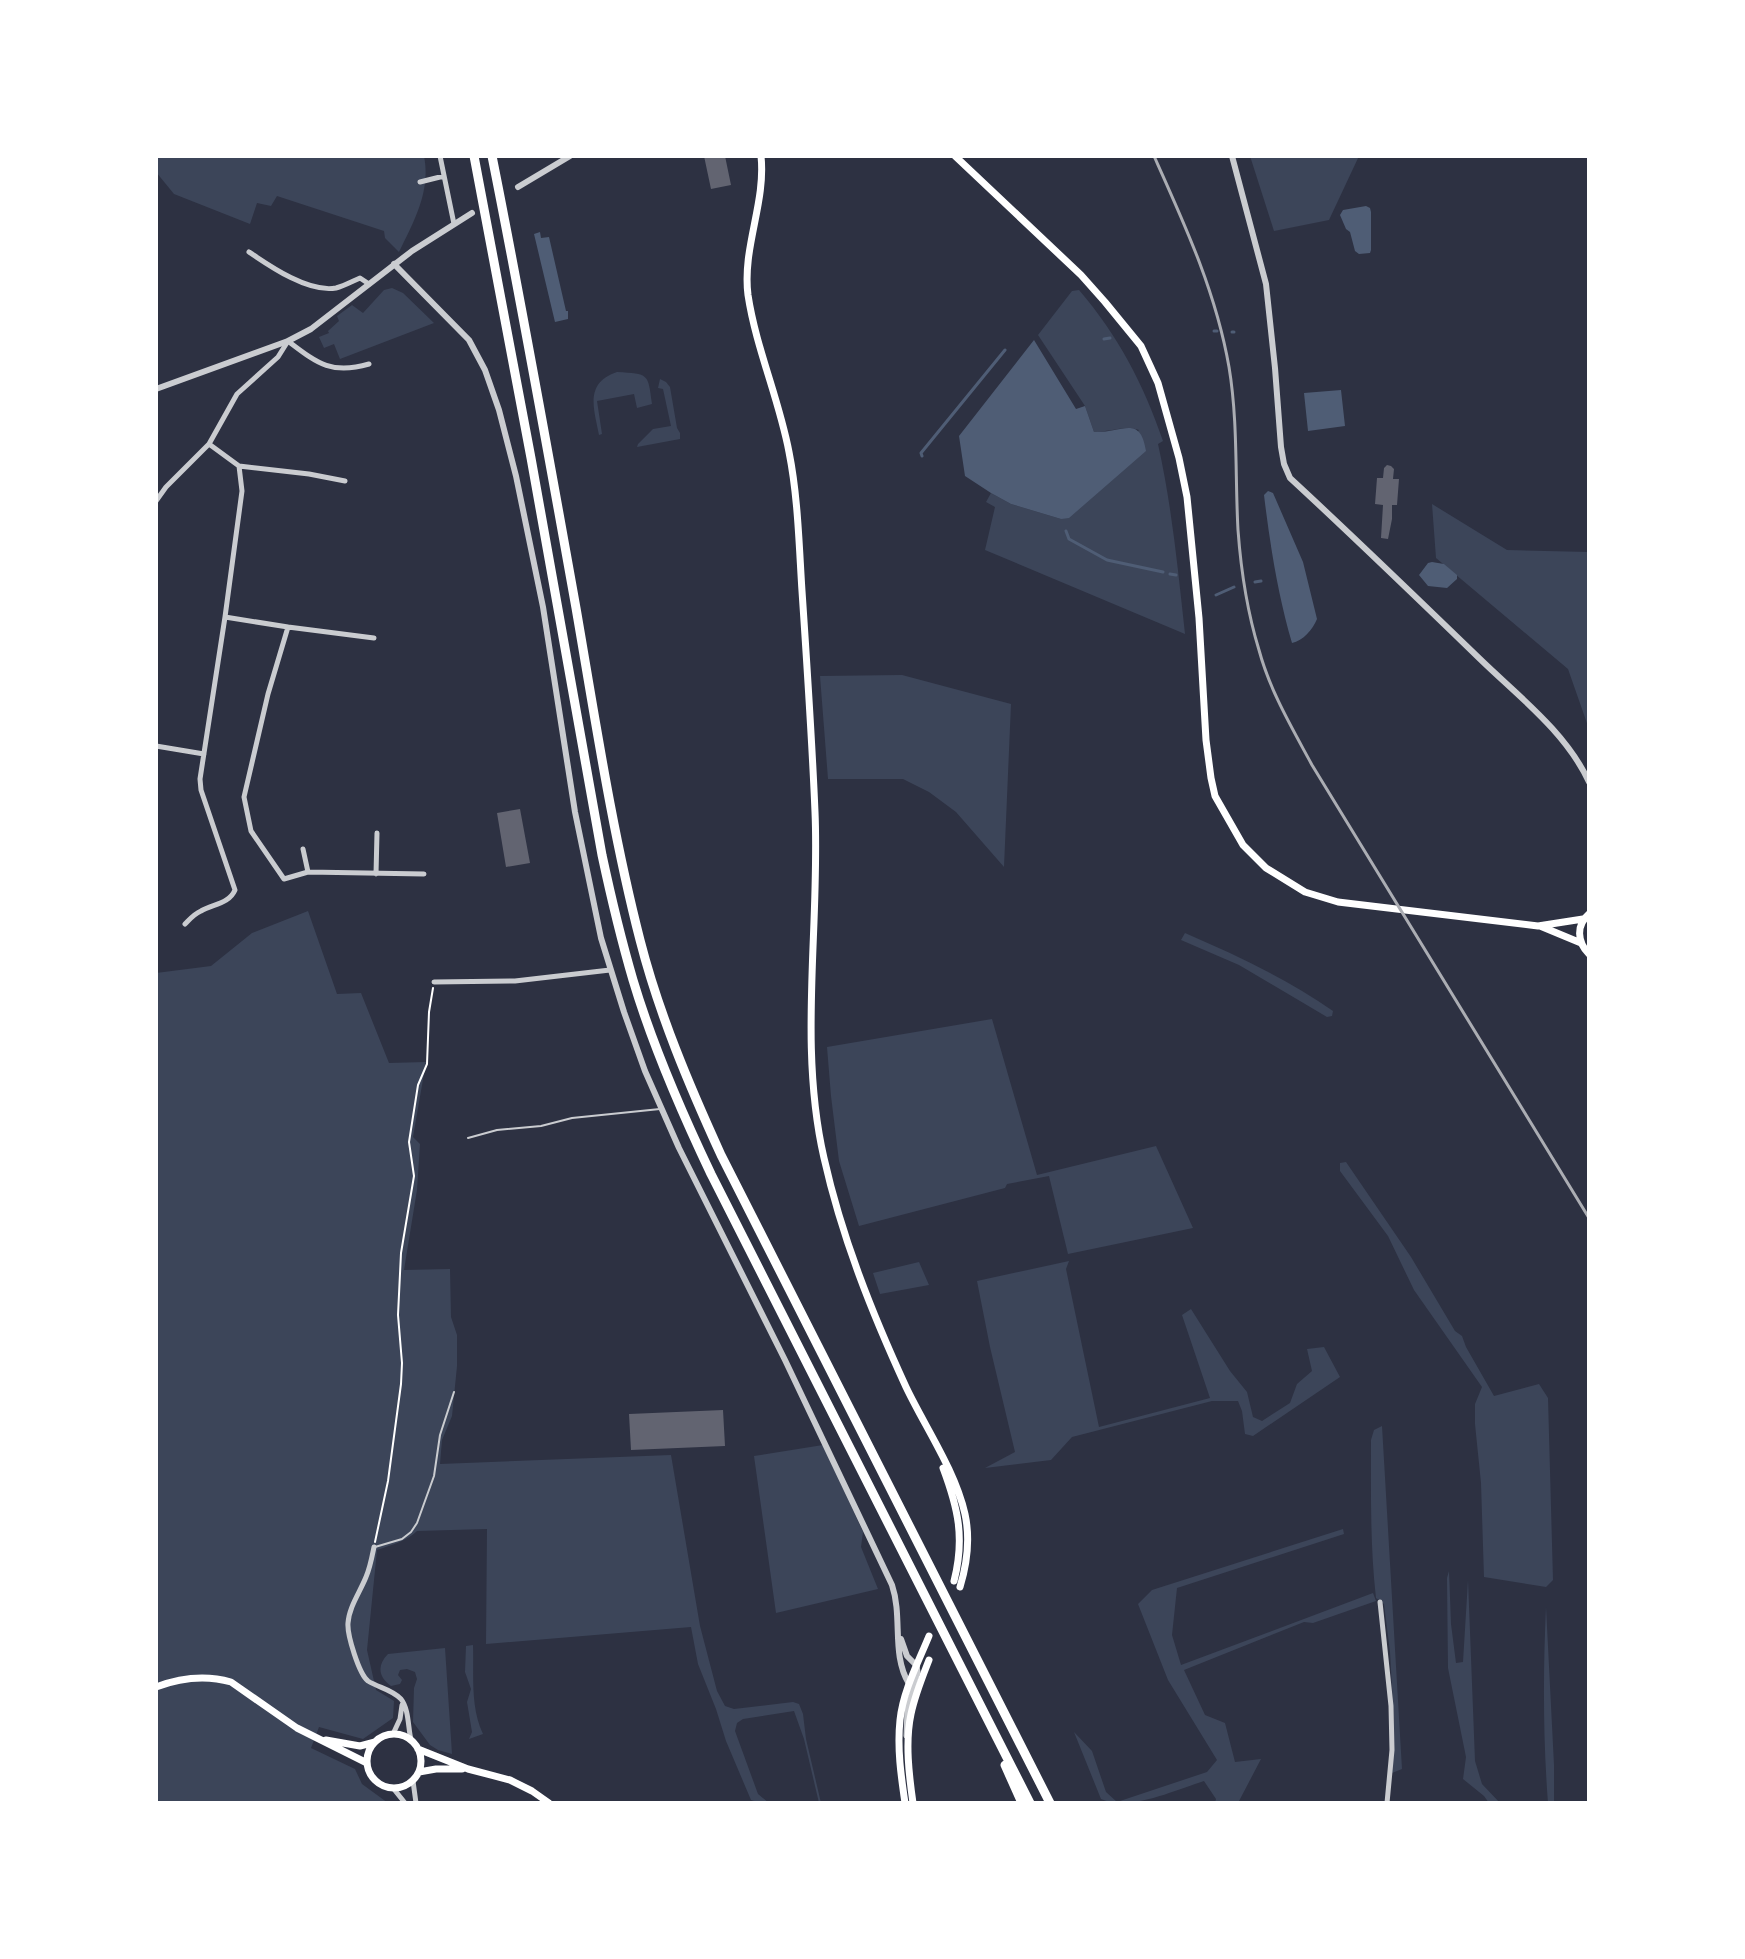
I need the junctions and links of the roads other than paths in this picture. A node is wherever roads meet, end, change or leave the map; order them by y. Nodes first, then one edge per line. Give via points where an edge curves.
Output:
1 (440, 156) edge
2 (474, 156) edge
3 (492, 156) edge
4 (570, 156) edge
5 (761, 156) edge
6 (955, 156) edge
7 (1232, 156) edge
8 (444, 176) junction
9 (420, 182) dead end
10 (518, 187) dead end
11 (472, 213) dead end
12 (454, 224) junction
13 (249, 252) dead end
14 (394, 264) junction
15 (369, 284) junction
16 (288, 341) junction
17 (369, 364) dead end
18 (156, 389) edge
19 (209, 444) junction
20 (239, 466) junction
21 (345, 481) dead end
22 (156, 501) edge
23 (225, 617) junction
24 (288, 627) junction
25 (374, 638) dead end
26 (156, 746) edge
27 (204, 754) junction
28 (1589, 782) edge
29 (377, 833) dead end
30 (303, 849) dead end
31 (308, 872) junction
32 (376, 874) junction
33 (424, 874) dead end
34 (1586, 916) edge
35 (185, 924) dead end
36 (1538, 926) junction
37 (1581, 943) junction
38 (1589, 954) edge
39 (610, 970) junction
40 (434, 982) road end
41 (661, 1109) junction
42 (468, 1138) dead end
43 (454, 1392) dead end
44 (374, 1547) joint
45 (957, 1584) dead end
46 (1380, 1602) dead end
47 (898, 1627) junction
48 (929, 1636) dead end
49 (929, 1660) dead end
50 (958, 1660) junction
51 (917, 1666) junction
52 (909, 1684) junction
53 (156, 1687) edge
54 (402, 1700) junction
55 (393, 1734) junction
56 (317, 1738) junction
57 (411, 1740) junction
58 (375, 1742) junction
59 (418, 1749) junction
60 (909, 1749) junction
61 (367, 1763) junction
62 (468, 1769) junction
63 (419, 1772) junction
64 (413, 1781) junction
65 (393, 1788) junction
66 (405, 1803) edge
67 (416, 1803) edge
68 (549, 1803) edge
69 (905, 1803) edge
70 (913, 1803) edge
71 (1022, 1803) edge
72 (1030, 1803) edge
73 (1050, 1803) edge
74 (1387, 1803) edge

1 - 8 street
2 - 50 highway via 600,844 633,980 704,1160
3 - 73 highway via 613,817 659,1004 721,1155
4 - 10 street
5 - 45 main road via 746,276 796,501 817,848 812,1090 823,1157 847,1242 953,1495 959,1521
6 - 36 main road via 1105,302 1141,346 1158,383 1187,497 1211,778 1215,796 1243,845 1266,868 1305,892 1338,902
7 - 28 street via 1266,284 1281,447 1290,478 1551,728
8 - 9 street
8 - 12 street
11 - 12 street
12 - 14 street
13 - 15 street via 317,288 337,288 360,278
14 - 15 street
14 - 39 street via 469,340 499,410 543,607 575,812
15 - 16 street
16 - 17 street via 337,369
16 - 18 street
16 - 19 street via 237,394
19 - 20 street
19 - 22 street
20 - 21 street
20 - 23 street via 242,491
23 - 24 street
23 - 27 street
24 - 25 street
24 - 31 street via 244,797 251,831 284,879
26 - 27 street
27 - 35 street via 201,790 235,890
29 - 32 street
30 - 31 street
31 - 32 street
32 - 33 street
34 - 36 main road
34 - 37 main road via 1579,931
36 - 37 main road
37 - 38 main road
39 - 40 street via 515,981
39 - 41 street
41 - 42 lane via 572,1118
41 - 47 street via 892,1585
43 - 44 lane via 417,1523 402,1539
44 - 54 street via 350,1612 348,1633 367,1680
46 - 74 street via 1391,1706
47 - 51 street via 907,1656
47 - 52 street via 900,1666
48 - 51 main road
49 - 60 main road via 913,1707
50 - 71 highway
50 - 72 highway
51 - 52 main road
51 - 60 street via 906,1717
52 - 69 main road via 899,1735
53 - 56 main road via 197,1678 231,1682
54 - 55 street
54 - 57 street
55 - 57 main road
55 - 58 main road
56 - 58 main road via 360,1746
56 - 61 main road
57 - 59 main road
58 - 61 main road
59 - 62 main road
59 - 63 main road
60 - 70 main road
61 - 65 main road via 374,1778
62 - 63 main road
62 - 68 main road via 519,1784
63 - 64 main road
64 - 65 main road
64 - 67 street
65 - 66 street

